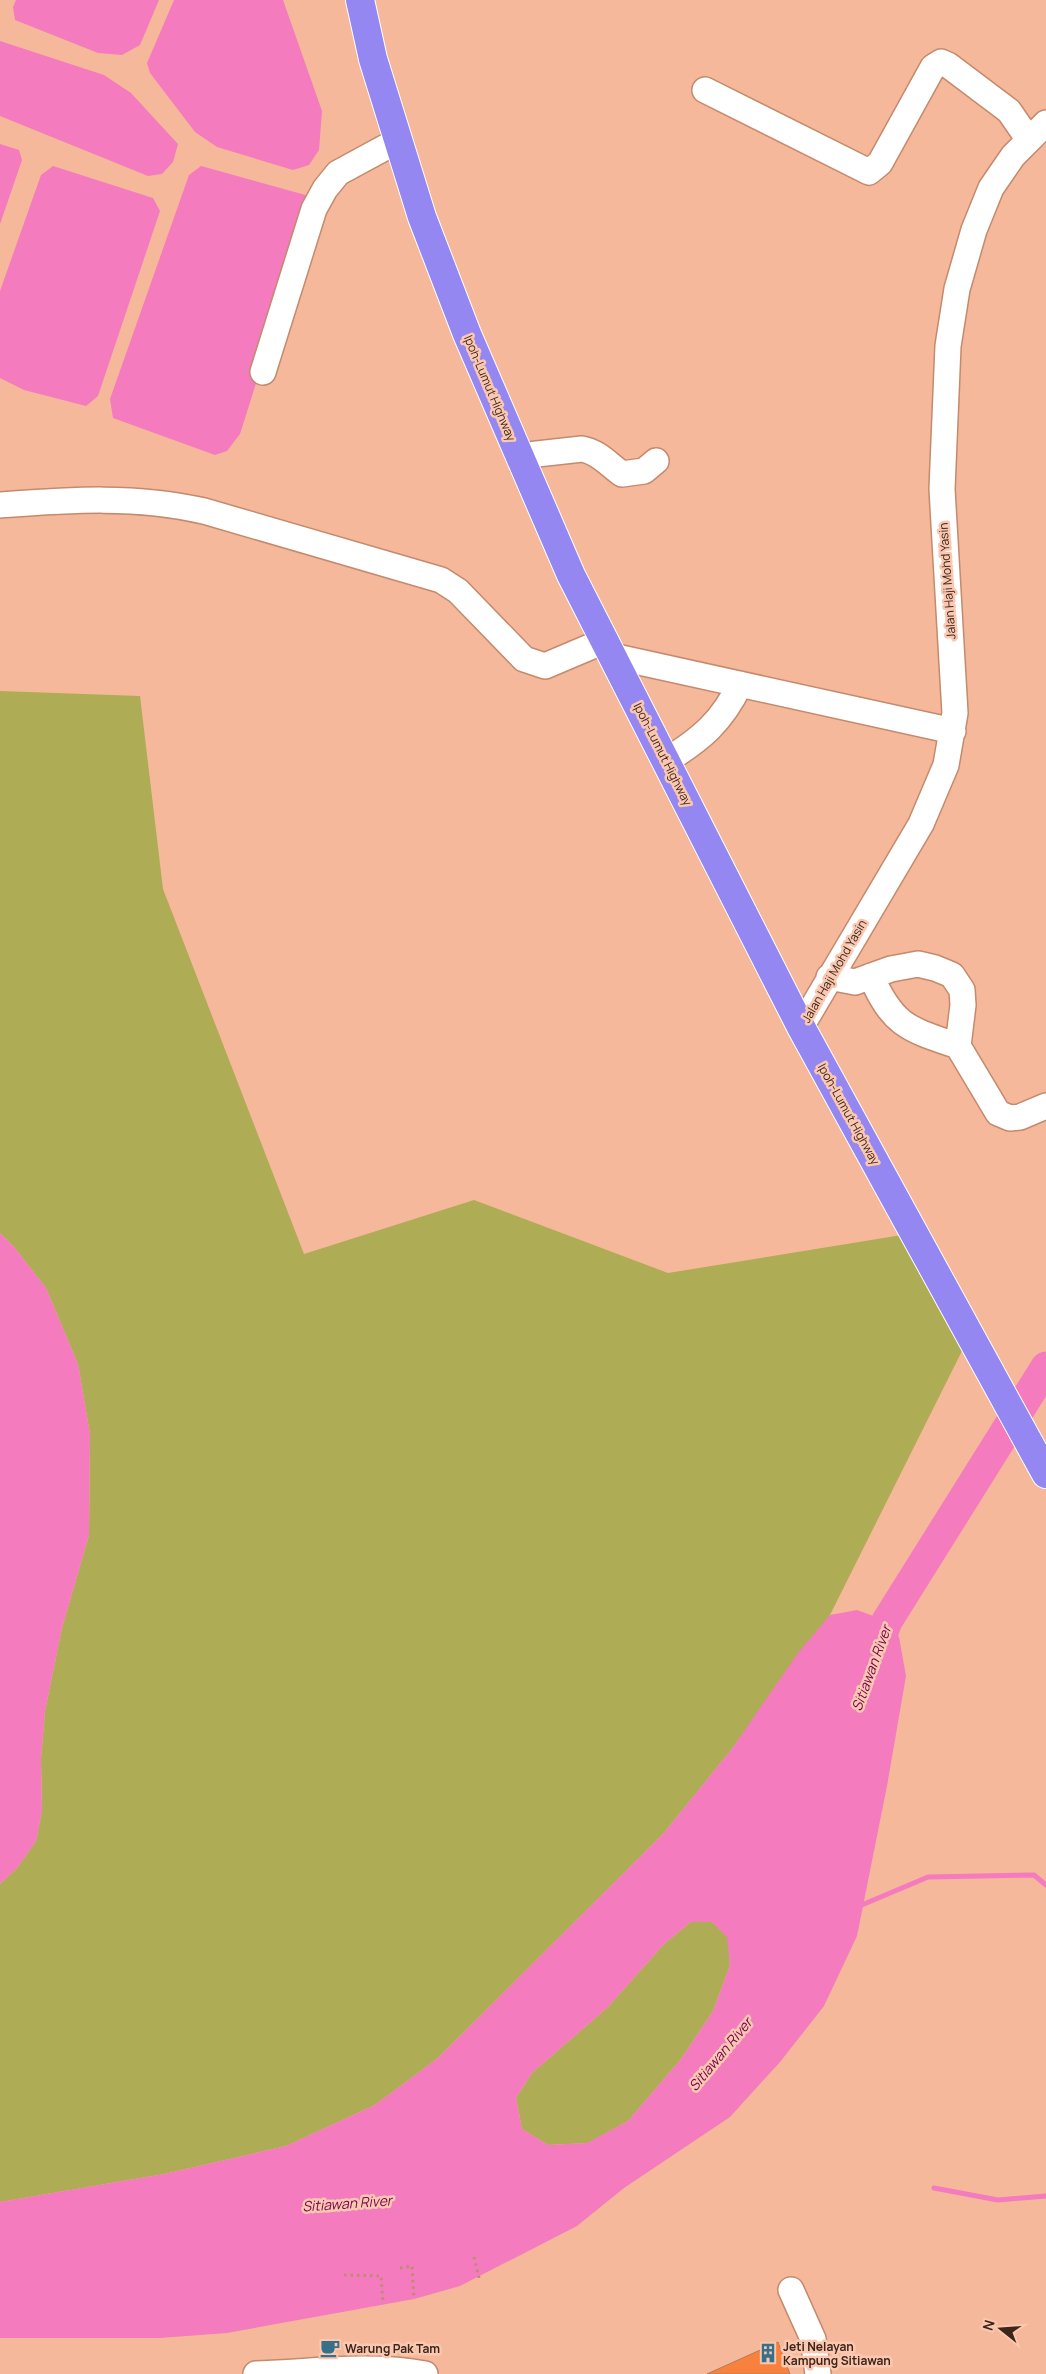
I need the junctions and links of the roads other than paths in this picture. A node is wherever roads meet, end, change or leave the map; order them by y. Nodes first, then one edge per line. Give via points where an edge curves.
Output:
1 (360, 0) edge
2 (705, 90) dead end
3 (1037, 132) edge
4 (397, 141) junction
5 (263, 372) dead end
6 (519, 456) junction
7 (656, 461) dead end
8 (0, 505) edge
9 (608, 648) junction
10 (740, 684) junction
11 (953, 731) junction
12 (666, 761) junction
13 (871, 976) junction
14 (829, 977) junction
15 (801, 1027) junction
16 (958, 1046) junction
17 (1046, 1106) edge
18 (1046, 1474) edge
19 (791, 2290) dead end
20 (256, 2374) edge
21 (425, 2374) edge
22 (818, 2374) edge

1 - 4 highway, Ipoh-Lumut Highway
2 - 3 street via 869,172 880,163 933,67 941,62
3 - 11 street, Jalan Haji Mohd Yasin via 1014,156 991,188 974,230 958,289 948,346 942,489 955,713
4 - 5 street via 338,173 325,189 314,209
4 - 6 highway, Ipoh-Lumut Highway via 460,316
6 - 7 street via 591,450 622,474 644,471
6 - 9 highway, Ipoh-Lumut Highway via 571,576
8 - 9 street via 119,500 178,505 441,580 458,591 524,659 534,664 545,666
9 - 10 street
9 - 12 highway, Ipoh-Lumut Highway
10 - 11 street
10 - 12 street via 729,707 708,731
11 - 14 street, Jalan Haji Mohd Yasin via 946,765 921,824
12 - 15 highway, Ipoh-Lumut Highway
13 - 14 street via 854,982
13 - 16 street via 880,997 899,1021
13 - 16 street via 918,964 952,975 962,990
14 - 15 street, Jalan Haji Mohd Yasin
15 - 18 highway, Ipoh-Lumut Highway
16 - 17 street via 998,1113 1010,1118 1020,1117
19 - 22 street via 813,2339
20 - 21 street via 381,2370

